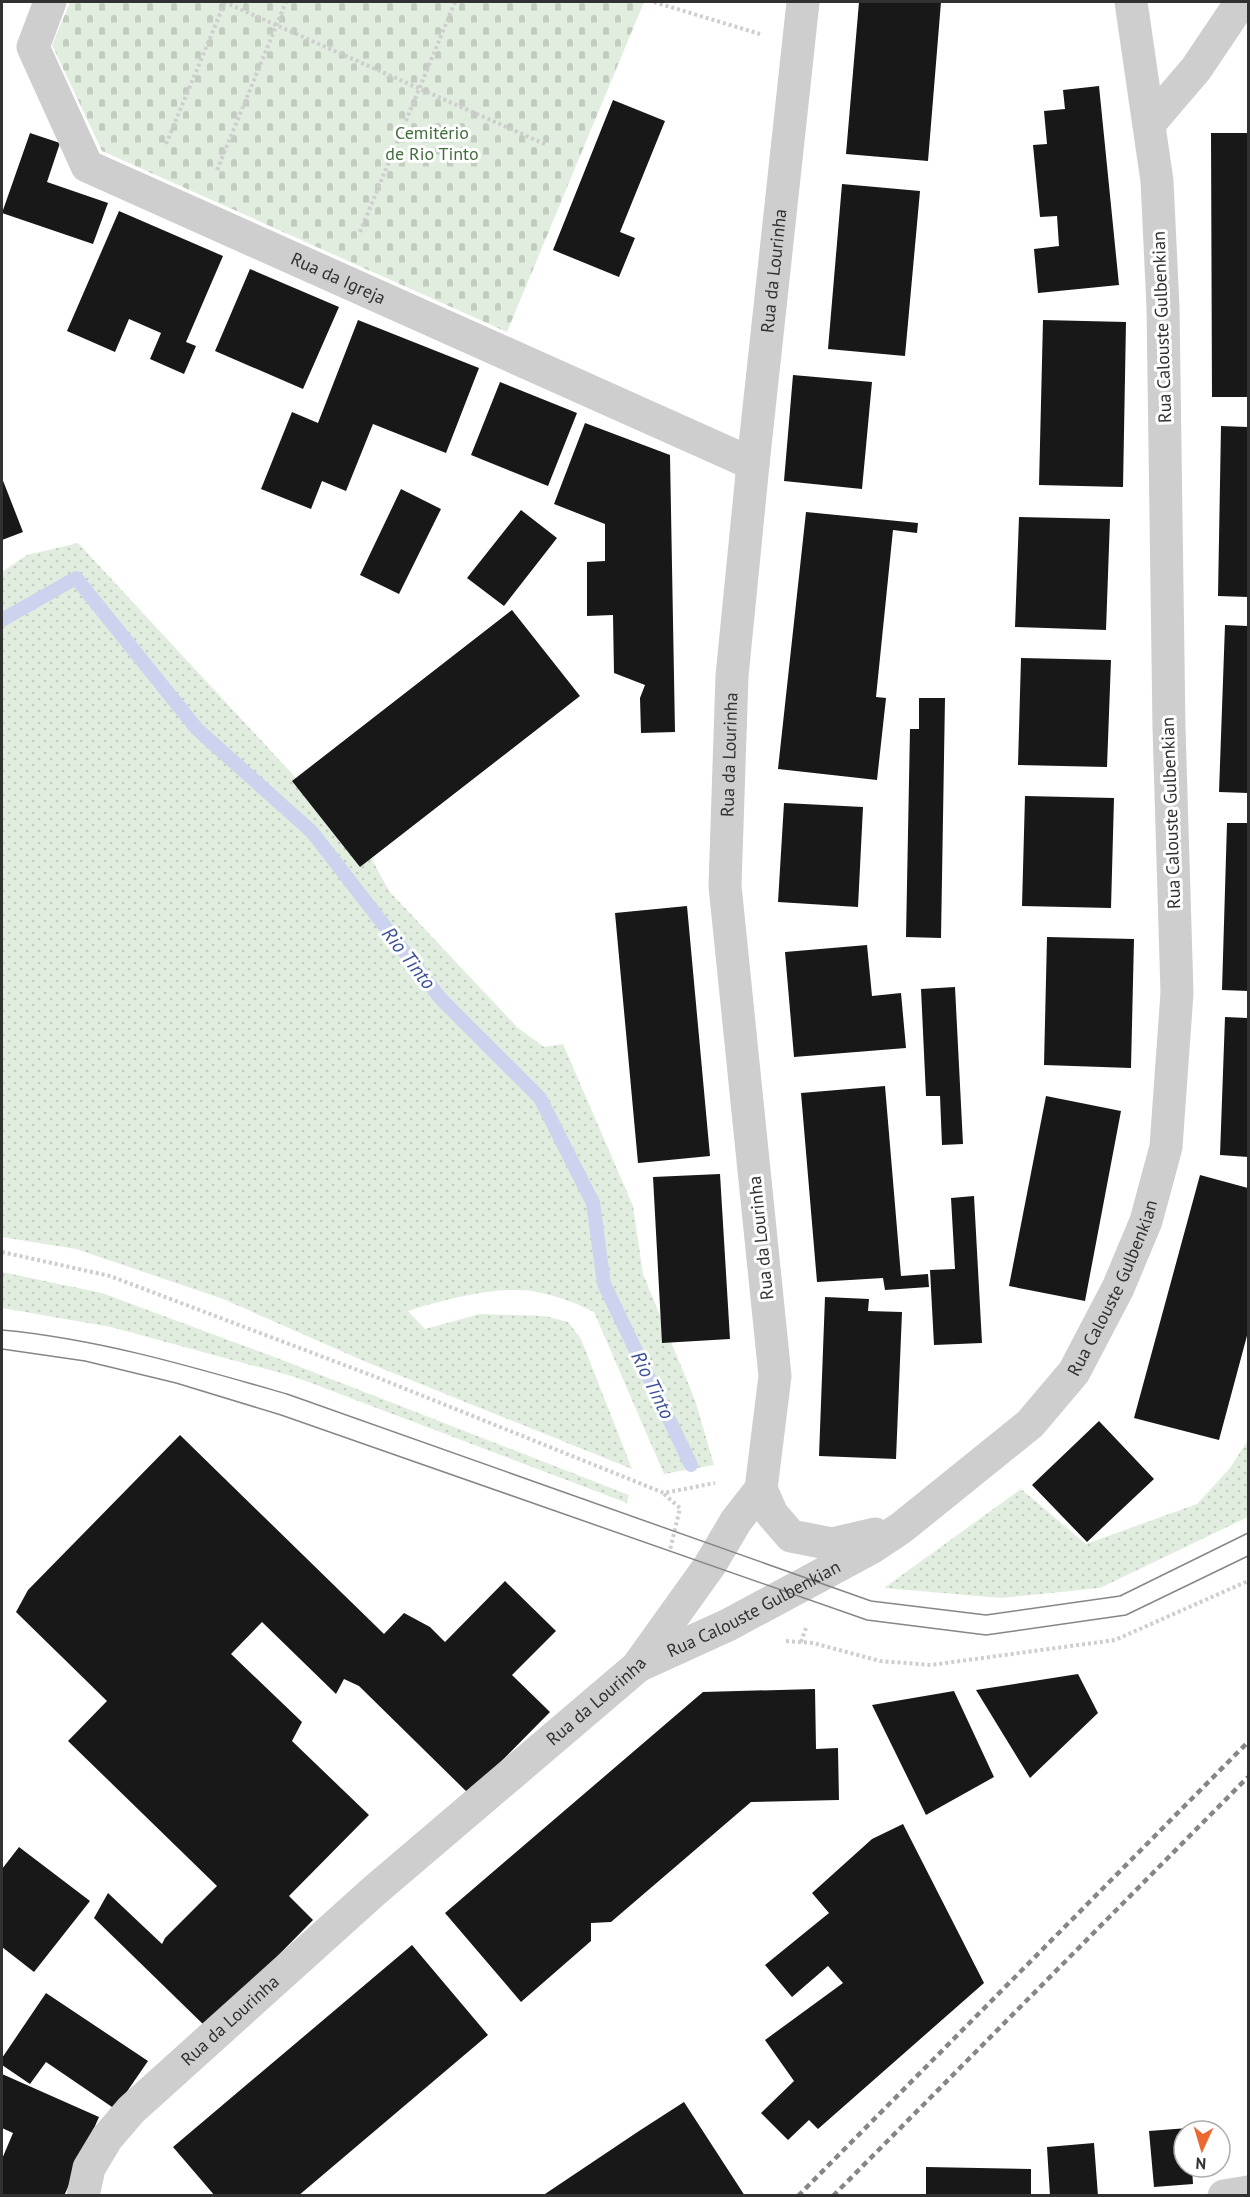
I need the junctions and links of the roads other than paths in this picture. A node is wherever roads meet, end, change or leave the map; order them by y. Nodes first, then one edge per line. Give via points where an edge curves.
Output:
1 (50, 2) edge
2 (802, 2) edge
3 (1131, 2) edge
4 (1241, 2) edge
5 (1149, 124) junction
6 (753, 464) junction
7 (761, 1489) junction
8 (901, 1528) junction
9 (637, 1667) junction
10 (1248, 2192) edge
11 (83, 2196) edge
12 (1224, 2196) edge

1 - 6 street, Rua da Igreja via 33,46 87,166
2 - 6 street, Rua da Lourinha
3 - 5 street, Rua Calouste Gulbenkian
4 - 5 street via 1196,69
5 - 8 street, Rua Calouste Gulbenkian via 1157,181 1163,307 1177,993 1166,1147 1146,1221 1118,1288 1074,1372 1030,1424
6 - 7 street, Rua da Lourinha via 732,676 725,886 776,1376
7 - 8 street, Rua Calouste Gulbenkian via 772,1514 790,1536 832,1544
7 - 9 street, Rua da Lourinha
8 - 9 street, Rua Calouste Gulbenkian via 728,1625
9 - 11 street, Rua da Lourinha via 374,1891 131,2110 107,2138 89,2168
10 - 12 street

